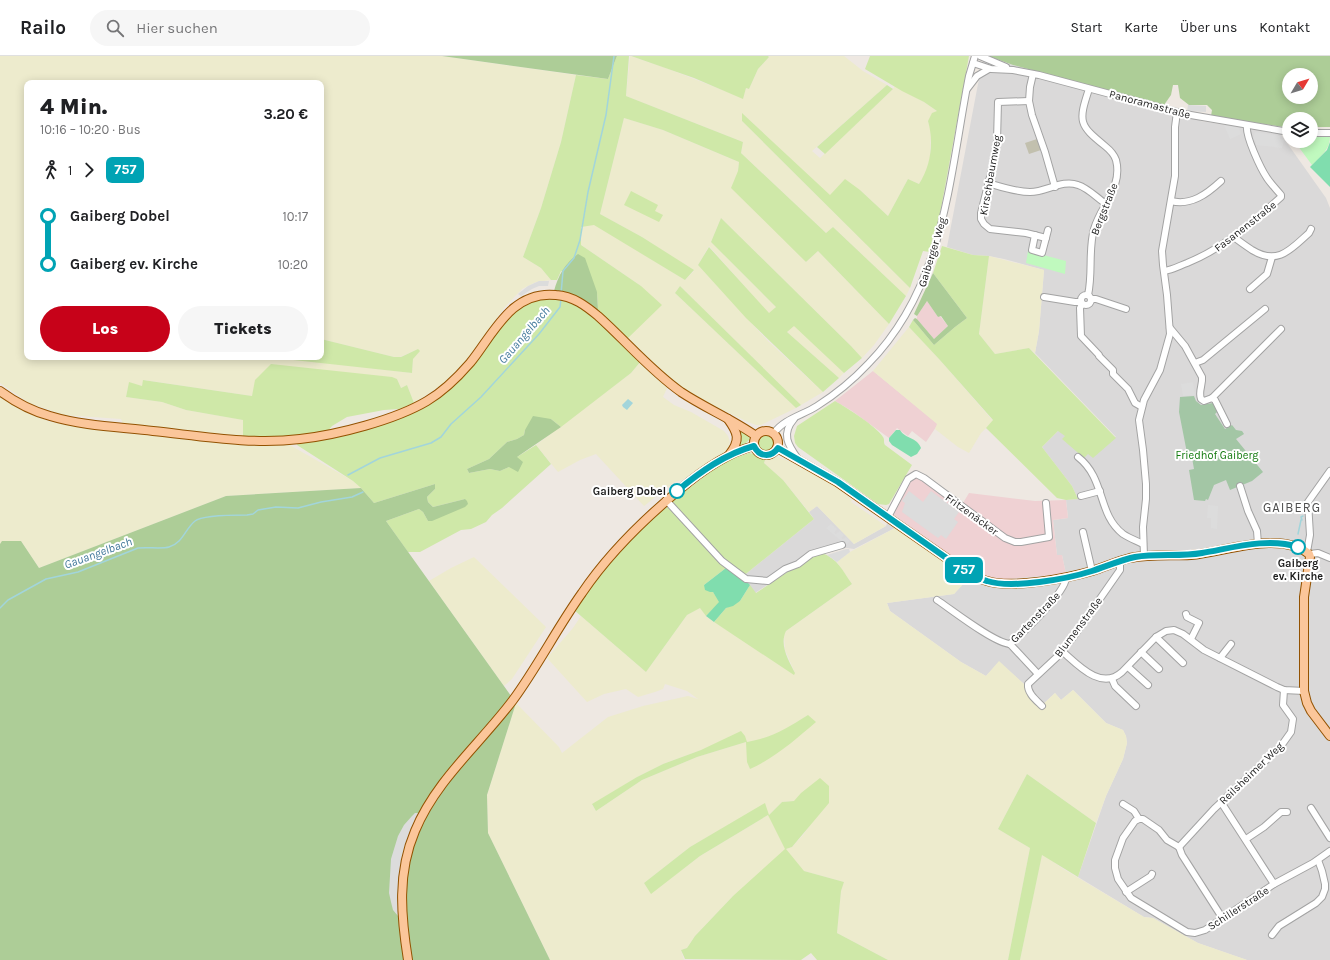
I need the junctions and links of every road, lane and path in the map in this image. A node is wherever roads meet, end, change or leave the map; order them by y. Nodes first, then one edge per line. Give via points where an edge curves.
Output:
1 (975, 56) edge
2 (980, 56) edge
3 (973, 63) junction
4 (991, 69) junction
5 (1013, 70) junction
6 (1033, 74) junction
7 (967, 89) junction
8 (1089, 89) junction
9 (1029, 101) junction
10 (1177, 112) junction
11 (1247, 125) junction
12 (1282, 131) edge
13 (1318, 133) edge
14 (1330, 133) edge
15 (1221, 182) dead end
16 (988, 183) junction
17 (1054, 187) junction
18 (1171, 201) junction
19 (1106, 204) junction
20 (1311, 229) dead end
21 (1048, 230) dead end
22 (1035, 236) junction
23 (1234, 237) junction
24 (1046, 238) junction
25 (1272, 257) junction
26 (1164, 271) junction
27 (1250, 289) dead end
28 (1044, 297) dead end
29 (1090, 297) junction
30 (1082, 303) junction
31 (1265, 309) dead end
32 (1126, 310) dead end
33 (1170, 328) junction
34 (1281, 329) dead end
35 (1195, 363) junction
36 (0, 391) edge
37 (1212, 398) junction
38 (1142, 407) junction
39 (797, 417) junction
40 (728, 418) junction
41 (1226, 424) dead end
42 (774, 433) junction
43 (756, 436) junction
44 (754, 446) junction
45 (778, 448) junction
46 (727, 457) junction
47 (1078, 457) dead end
48 (798, 459) junction
49 (1330, 471) edge
50 (1240, 486) dead end
51 (1100, 491) junction
52 (1081, 496) dead end
53 (666, 500) junction
54 (1046, 503) dead end
55 (888, 517) junction
56 (1083, 532) dead end
57 (1143, 544) junction
58 (1258, 544) junction
59 (842, 545) dead end
60 (1308, 553) junction
61 (1144, 556) junction
62 (1330, 558) edge
63 (1120, 562) junction
64 (1092, 571) junction
65 (1066, 578) junction
66 (937, 600) dead end
67 (1186, 614) dead end
68 (1156, 637) junction
69 (1191, 639) junction
70 (1010, 644) junction
71 (1231, 644) dead end
72 (1062, 651) junction
73 (1141, 652) junction
74 (1220, 658) junction
75 (1183, 663) dead end
76 (1128, 667) junction
77 (1158, 669) dead end
78 (1038, 674) junction
79 (1112, 678) junction
80 (1148, 685) dead end
81 (1284, 690) junction
82 (1304, 691) junction
83 (1042, 706) dead end
84 (1136, 706) dead end
85 (1330, 736) edge
86 (1221, 802) junction
87 (1123, 804) dead end
88 (1311, 808) dead end
89 (1287, 812) dead end
90 (1139, 819) junction
91 (1330, 838) edge
92 (1246, 840) junction
93 (1179, 847) junction
94 (1330, 851) edge
95 (1318, 860) junction
96 (1152, 874) dead end
97 (1274, 884) junction
98 (1126, 892) junction
99 (1223, 919) junction
100 (1272, 935) dead end
101 (408, 960) edge

1 - 3 street, Gaiberger Weg
2 - 5 street, Panoramastraße
3 - 4 street, Panoramastraße
3 - 7 street, Gaiberger Weg
4 - 5 street, Panoramastraße
4 - 7 street via 979,74
5 - 6 street, Panoramastraße
6 - 8 street, Panoramastraße
6 - 9 street
7 - 39 street, Gaiberger Weg via 941,226 930,264 916,297 892,336 869,364 836,393
8 - 10 street, Panoramastraße
8 - 19 street, Bergstraße via 1083,111 1084,125 1089,133 1112,152 1117,163 1115,186
9 - 16 street, Kirschbaumweg via 998,102 997,141
9 - 17 street
10 - 11 street, Panoramastraße
10 - 18 street via 1176,171
11 - 12 street, Panoramastraße
11 - 23 street, Fasanenstraße via 1247,133 1261,168 1281,196
13 - 14 street
15 - 18 street via 1208,193 1195,199
16 - 17 street via 1024,192
16 - 22 street, Kirschbaumweg via 981,213 984,224 990,229
17 - 19 street via 1065,183 1079,185
18 - 26 street via 1162,251
19 - 29 street, Bergstraße via 1092,238
20 - 25 street via 1310,233 1288,251
21 - 24 street
22 - 24 street, Kirschbaumweg
22 - 24 street via 1032,250 1042,253
23 - 25 street via 1260,255
23 - 26 street, Fasanenstraße via 1206,255
25 - 27 street via 1267,274
26 - 33 street
28 - 30 street
29 - 30 street via 1091,302 1088,305
29 - 32 street
30 - 38 street via 1082,338 1113,370 1113,374 1128,389 1135,403
31 - 35 street via 1203,360
33 - 35 street
33 - 38 street via 1169,341 1160,370
34 - 37 street
35 - 37 street via 1203,379 1200,398 1202,401
36 - 40 main road via 39,412 83,423 256,441 317,437 382,420 413,409 430,399 459,376 500,320 513,308 528,299 551,294 568,297 586,307 674,386
37 - 41 street
38 - 57 street via 1139,423 1146,493
39 - 42 street, Gaiberger Weg via 782,424
39 - 48 street via 787,431 787,440
40 - 43 main road
40 - 46 main road via 736,430 737,437 735,446
42 - 43 main road via 768,430
42 - 45 main road via 778,440
43 - 44 main road
44 - 45 main road via 758,452 766,455
44 - 46 main road
45 - 48 main road
46 - 53 main road
47 - 51 street via 1089,468
48 - 55 main road via 838,482
49 - 60 street via 1308,502
50 - 58 street via 1257,531
51 - 52 street
51 - 57 street via 1105,508 1115,526
53 - 59 street via 721,560 750,580 768,581 811,554
53 - 101 main road via 631,532 602,566 515,696 431,799 414,832 402,884 402,918
54 - 55 street, Fritzenäcker via 1049,537 1015,542 1005,538 916,474 908,479
55 - 65 main road via 978,578 997,583
56 - 64 street
57 - 61 street
58 - 60 main road via 1287,544
58 - 61 main road via 1190,555
60 - 62 street via 1318,553
60 - 82 main road via 1310,560 1304,597
61 - 63 main road
63 - 64 main road
63 - 72 street, Blumenstraße via 1120,570
64 - 65 main road
65 - 70 street, Gartenstraße via 1061,590 1039,616
66 - 70 street, Gartenstraße via 990,635
67 - 69 street via 1199,623
68 - 69 street via 1174,630
68 - 73 street
68 - 75 street
69 - 74 street
70 - 78 street
71 - 74 street
72 - 78 street, Blumenstraße
72 - 79 street via 1094,676
73 - 76 street
73 - 77 street
74 - 81 street
76 - 79 street
76 - 80 street
78 - 83 street, Blumenstraße via 1029,683 1028,688
79 - 84 street via 1115,686
81 - 82 street
81 - 86 street, Reilsheimer Weg via 1283,705 1293,719 1288,736 1271,756
82 - 85 main road via 1311,711
86 - 92 street
86 - 93 street, Reilsheimer Weg
87 - 90 street via 1134,811
88 - 91 street
89 - 92 street via 1281,812
90 - 93 street via 1159,830 1167,840
90 - 98 street, Schillerstraße via 1125,836 1115,863 1116,875
92 - 97 street
93 - 99 street
94 - 95 street, Schillerstraße
95 - 97 street, Schillerstraße
95 - 100 street via 1325,884 1322,897 1279,926
96 - 98 street
97 - 99 street, Schillerstraße
98 - 99 street, Schillerstraße via 1133,899 1187,932 1203,931

